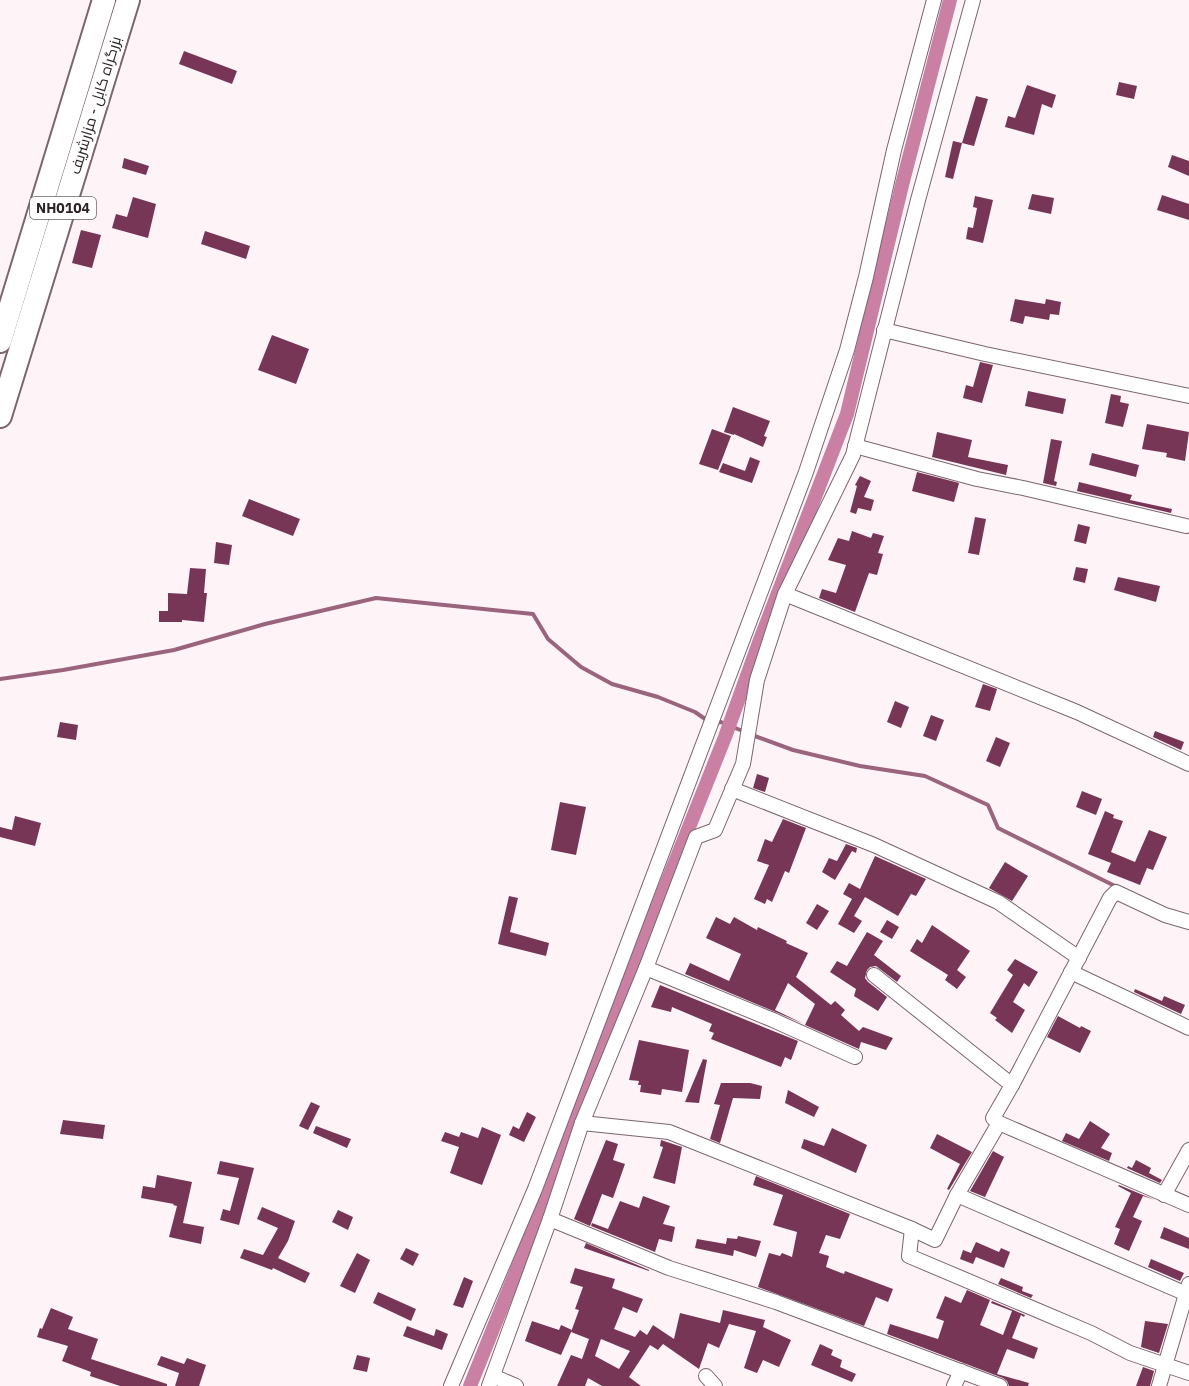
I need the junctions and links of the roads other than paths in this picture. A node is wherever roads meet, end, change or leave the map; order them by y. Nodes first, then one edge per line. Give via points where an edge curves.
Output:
1 (104, 0) edge
2 (128, 0) edge
3 (934, 0) edge
4 (973, 0) edge
5 (884, 330) junction
6 (0, 341) edge
7 (1189, 396) edge
8 (0, 416) edge
9 (855, 446) junction
10 (1186, 526) dead end
11 (785, 594) junction
12 (1189, 764) edge
13 (732, 789) junction
14 (1189, 922) edge
15 (1079, 958) junction
16 (646, 968) junction
17 (1071, 972) junction
18 (874, 975) dead end
19 (1189, 1029) edge
20 (855, 1058) dead end
21 (1012, 1085) junction
22 (582, 1123) junction
23 (999, 1123) junction
24 (1189, 1150) edge
25 (1164, 1194) junction
26 (957, 1195) junction
27 (1189, 1205) edge
28 (550, 1219) junction
29 (912, 1229) junction
30 (1188, 1291) edge
31 (1166, 1365) junction
32 (961, 1371) junction
33 (1189, 1373) edge
34 (491, 1381) edge
35 (451, 1386) edge
36 (516, 1386) edge
37 (954, 1386) edge
38 (1000, 1386) edge
39 (1159, 1386) edge

1 - 6 highway, بزرگراه کابل - مزارشریف / NH0104
2 - 8 highway, بزرگراه کابل - مزارشریف / NH0104
3 - 35 street via 894,150 866,277 806,472 535,1189
4 - 5 street
5 - 7 street
5 - 9 street
9 - 10 street via 977,479
9 - 11 street
11 - 12 street via 1077,712
11 - 13 street via 757,680 743,764
13 - 15 street via 874,845 998,902
13 - 16 street via 715,830 696,837
14 - 15 street via 1116,892
15 - 17 street
16 - 20 street
16 - 22 street
17 - 19 street
17 - 21 street
18 - 21 street
21 - 23 street via 993,1118
22 - 28 street
22 - 29 street via 669,1132
23 - 25 street
23 - 26 street
24 - 25 street
25 - 27 street
26 - 29 street via 935,1240
26 - 30 street
28 - 32 street via 669,1268 776,1302
28 - 34 street
29 - 31 street via 909,1256 1130,1353
30 - 31 street
31 - 33 street
31 - 39 street
32 - 37 street
32 - 38 street
34 - 36 street

